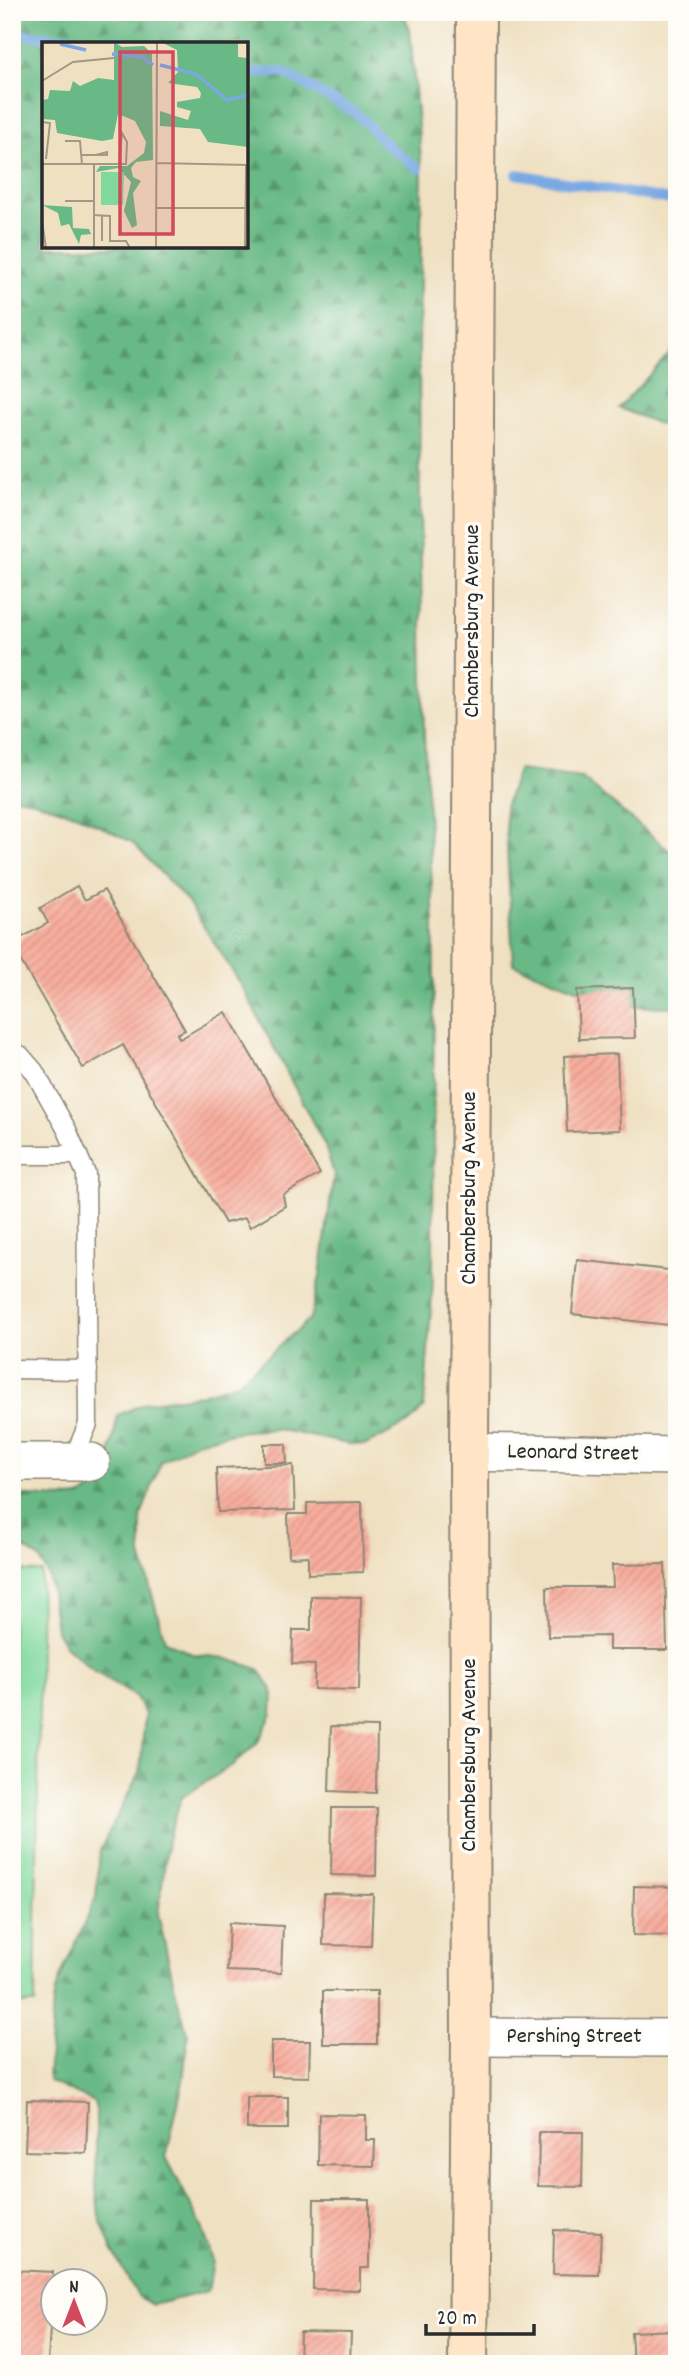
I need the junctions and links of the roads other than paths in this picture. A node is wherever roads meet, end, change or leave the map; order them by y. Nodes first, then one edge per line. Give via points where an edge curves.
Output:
1 (476, 12) edge
2 (12, 1055) edge
3 (12, 1155) edge
4 (78, 1155) junction
5 (12, 1370) edge
6 (88, 1370) junction
7 (469, 1452) junction
8 (677, 1456) edge
9 (12, 1462) edge
10 (82, 1462) joint
11 (471, 2037) junction
12 (677, 2038) edge
13 (468, 2364) edge

1 - 7 street, Chambersburg Avenue
2 - 4 lane via 20,1055 34,1070
3 - 4 lane
4 - 6 lane via 86,1174
5 - 6 lane
6 - 10 lane via 88,1424
7 - 8 street, Leonard Street
7 - 11 street, Chambersburg Avenue
9 - 10 street
11 - 12 street, Pershing Street
11 - 13 street, Chambersburg Avenue

